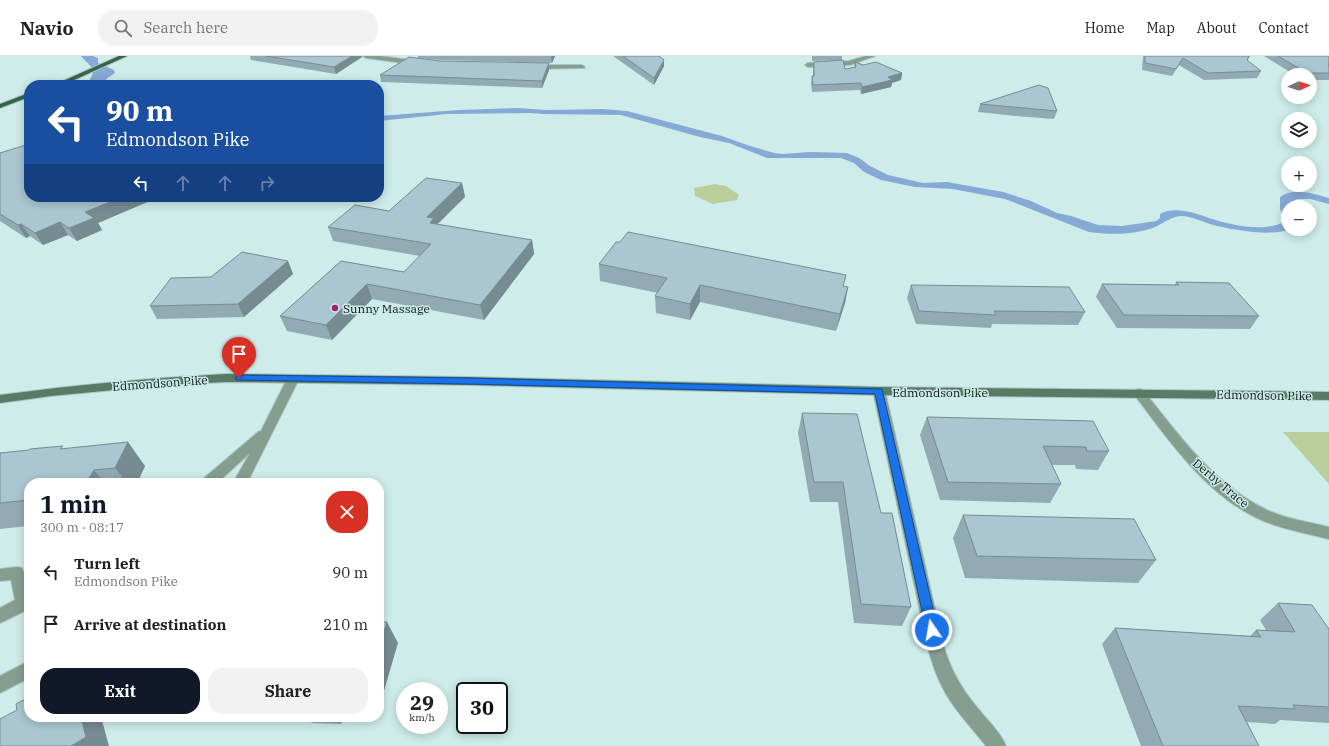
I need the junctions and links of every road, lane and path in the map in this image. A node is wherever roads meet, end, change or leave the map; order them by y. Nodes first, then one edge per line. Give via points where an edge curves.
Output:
1 (124, 56) edge
2 (366, 56) edge
3 (872, 56) edge
4 (387, 57) edge
5 (424, 63) edge
6 (808, 65) dead end
7 (522, 67) edge
8 (582, 67) dead end
9 (69, 80) edge
10 (24, 97) edge
11 (0, 106) edge
12 (293, 379) junction
13 (879, 391) junction
14 (1139, 393) junction
15 (1329, 396) edge
16 (0, 399) edge
17 (266, 432) junction
18 (214, 478) edge
19 (243, 478) edge
20 (1329, 533) edge
21 (0, 575) edge
22 (24, 596) edge
23 (24, 603) edge
24 (0, 616) edge
25 (24, 672) edge
26 (0, 685) edge
27 (997, 746) edge

1 - 9 main road
2 - 4 street
3 - 6 street via 850,63
4 - 5 street
7 - 8 street
10 - 11 main road
12 - 13 main road, Edmondson Pike
12 - 16 main road, Edmondson Pike via 226,378 166,381
12 - 17 street
13 - 14 main road, Edmondson Pike
13 - 27 street via 942,667 955,692
14 - 15 main road, Edmondson Pike
14 - 20 street, Derby Trace via 1187,454 1240,502 1287,523
17 - 18 street
17 - 19 street
21 - 22 street via 17,573
23 - 24 street
25 - 26 street

